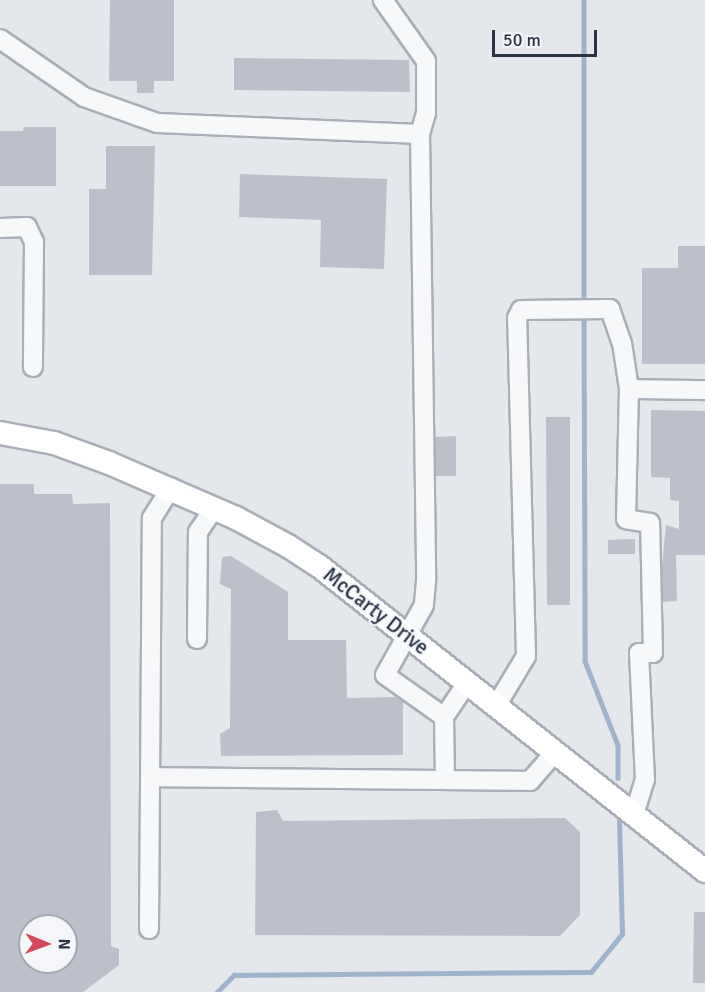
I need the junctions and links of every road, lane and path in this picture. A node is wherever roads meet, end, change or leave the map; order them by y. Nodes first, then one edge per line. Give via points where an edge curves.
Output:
1 (383, 0) edge
2 (0, 39) edge
3 (420, 134) junction
4 (0, 228) edge
5 (33, 367) dead end
6 (629, 389) junction
7 (705, 390) edge
8 (0, 433) edge
9 (171, 488) junction
10 (214, 508) junction
11 (408, 636) junction
12 (197, 639) dead end
13 (467, 683) junction
14 (496, 706) junction
15 (444, 717) junction
16 (554, 753) junction
17 (150, 777) junction
18 (445, 780) junction
19 (634, 815) junction
20 (705, 871) edge
21 (149, 929) dead end

1 - 3 lane via 426,61 426,113
2 - 3 lane via 84,97 157,123
3 - 11 lane via 426,581 424,605
4 - 5 lane via 27,227 34,242
6 - 7 lane
6 - 14 lane via 622,343 610,309 521,310 517,318 526,656
6 - 19 lane via 626,519 650,523 652,653 639,653 645,780
8 - 9 main road, McCarty Drive via 54,443
9 - 10 main road, McCarty Drive
9 - 17 lane via 153,518
10 - 11 main road, McCarty Drive via 319,566
10 - 12 lane via 198,532
11 - 13 main road, McCarty Drive
11 - 15 lane via 385,675
13 - 14 main road, McCarty Drive
13 - 15 lane
14 - 16 main road, McCarty Drive
15 - 18 lane
16 - 18 lane via 530,781
16 - 19 main road, McCarty Drive
17 - 18 lane
17 - 21 lane
19 - 20 main road, McCarty Drive

